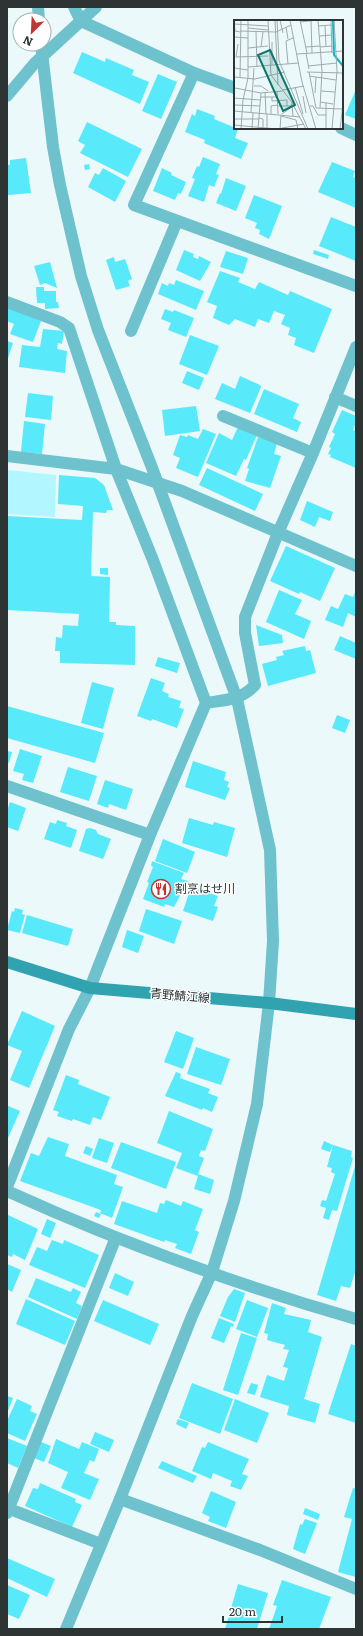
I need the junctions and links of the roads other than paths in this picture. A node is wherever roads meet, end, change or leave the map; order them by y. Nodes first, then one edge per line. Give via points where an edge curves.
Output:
1 (74, 7) edge
2 (96, 7) edge
3 (81, 21) junction
4 (42, 52) edge
5 (194, 73) junction
6 (234, 88) edge
7 (7, 96) edge
8 (343, 129) edge
9 (356, 135) edge
10 (177, 221) junction
11 (356, 286) edge
12 (7, 302) edge
13 (131, 330) dead end
14 (356, 347) edge
15 (335, 397) junction
16 (356, 406) edge
17 (223, 416) dead end
18 (313, 453) junction
19 (7, 456) edge
20 (116, 468) junction
21 (278, 533) junction
22 (356, 566) edge
23 (237, 699) junction
24 (206, 703) junction
25 (7, 786) edge
26 (150, 835) junction
27 (7, 962) edge
28 (90, 988) junction
29 (269, 1003) junction
30 (356, 1014) edge
31 (7, 1187) edge
32 (7, 1191) edge
33 (116, 1237) junction
34 (212, 1272) junction
35 (356, 1319) edge
36 (120, 1499) junction
37 (8, 1510) edge
38 (101, 1544) junction
39 (356, 1589) edge
40 (66, 1629) edge

1 - 3 street
2 - 3 street
3 - 5 street
3 - 7 street via 34,64
4 - 23 street via 60,185 81,276 98,330 151,465
5 - 6 street
5 - 10 street via 134,205
8 - 9 street
10 - 11 street
10 - 13 street
12 - 20 street via 60,322 69,328
14 - 15 street
15 - 16 street
15 - 18 street
17 - 18 street
18 - 21 street
19 - 20 street
20 - 21 street via 170,486
20 - 24 street
21 - 22 street
21 - 23 street via 244,624 255,685
23 - 24 street
23 - 29 street via 270,850 273,941
24 - 26 street
25 - 26 street
26 - 28 street
27 - 28 main road, 青野鯖江線
28 - 29 main road, 青野鯖江線
28 - 31 street via 70,1029
29 - 30 main road, 青野鯖江線
29 - 34 street via 257,1104 234,1201
32 - 33 street
33 - 34 street
33 - 37 street
34 - 35 street
34 - 36 street via 192,1316
36 - 38 street
36 - 39 street via 260,1550
37 - 38 street
38 - 40 street

